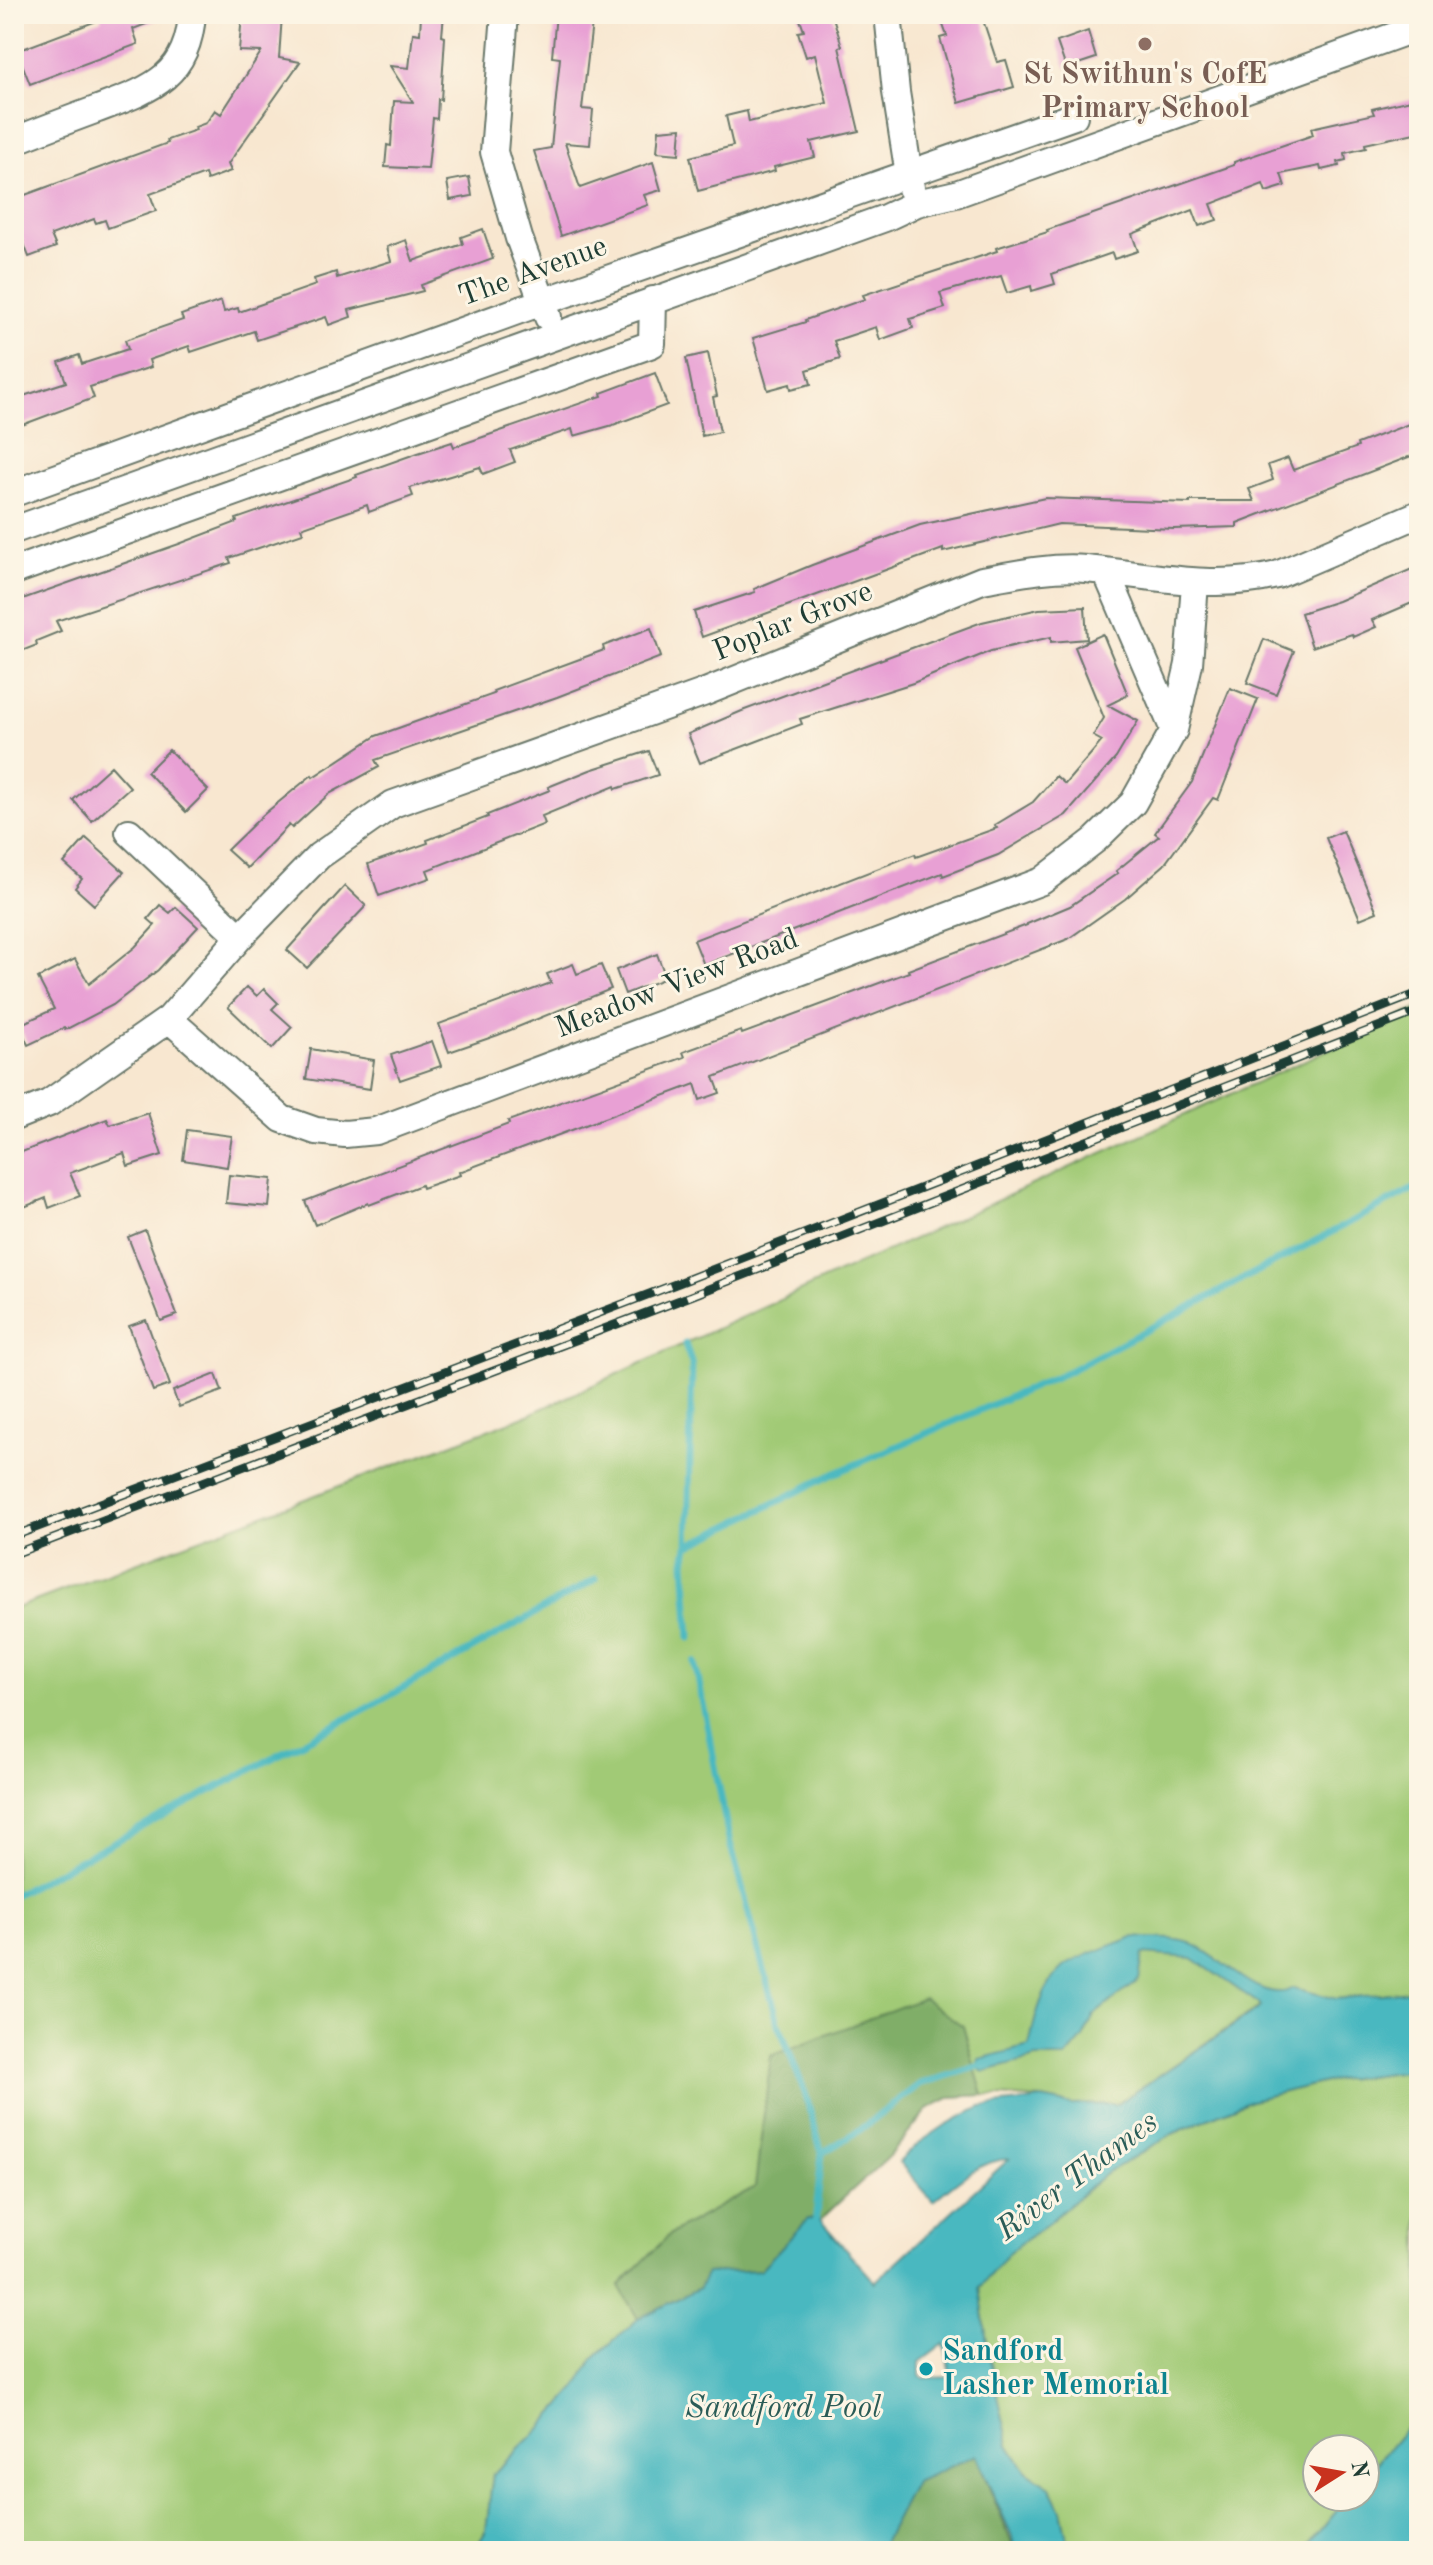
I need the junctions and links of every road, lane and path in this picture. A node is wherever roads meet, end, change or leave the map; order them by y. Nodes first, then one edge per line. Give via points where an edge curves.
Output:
1 (192, 14) edge
2 (505, 14) edge
3 (888, 14) edge
4 (1419, 27) edge
5 (1074, 116) dead end
6 (14, 141) edge
7 (908, 175) junction
8 (917, 203) junction
9 (653, 300) junction
10 (542, 302) junction
11 (554, 335) junction
12 (14, 493) edge
13 (1419, 514) edge
14 (14, 530) edge
15 (14, 571) edge
16 (1106, 572) junction
17 (1195, 583) junction
18 (1174, 730) junction
19 (129, 832) dead end
20 (240, 937) junction
21 (169, 1019) junction
22 (14, 1117) edge

1 - 6 street via 187,47 171,72 150,89
2 - 10 street via 494,152
3 - 7 street
4 - 8 street via 956,194
5 - 7 street, The Avenue
7 - 8 street
7 - 10 street, The Avenue
8 - 9 street
9 - 11 street
9 - 15 street via 652,344
10 - 11 street
10 - 12 street, The Avenue
11 - 14 street
13 - 17 street, Poplar Grove via 1277,575
16 - 17 street, Poplar Grove
16 - 18 street
16 - 20 street, Poplar Grove via 1084,568 982,580 703,693 393,804 319,856
17 - 18 street, Meadow View Road via 1189,664
18 - 21 street, Meadow View Road via 1133,803 1042,881 376,1131 331,1133 282,1119
19 - 20 street
20 - 21 street, Poplar Grove
21 - 22 street, Poplar Grove via 49,1103

